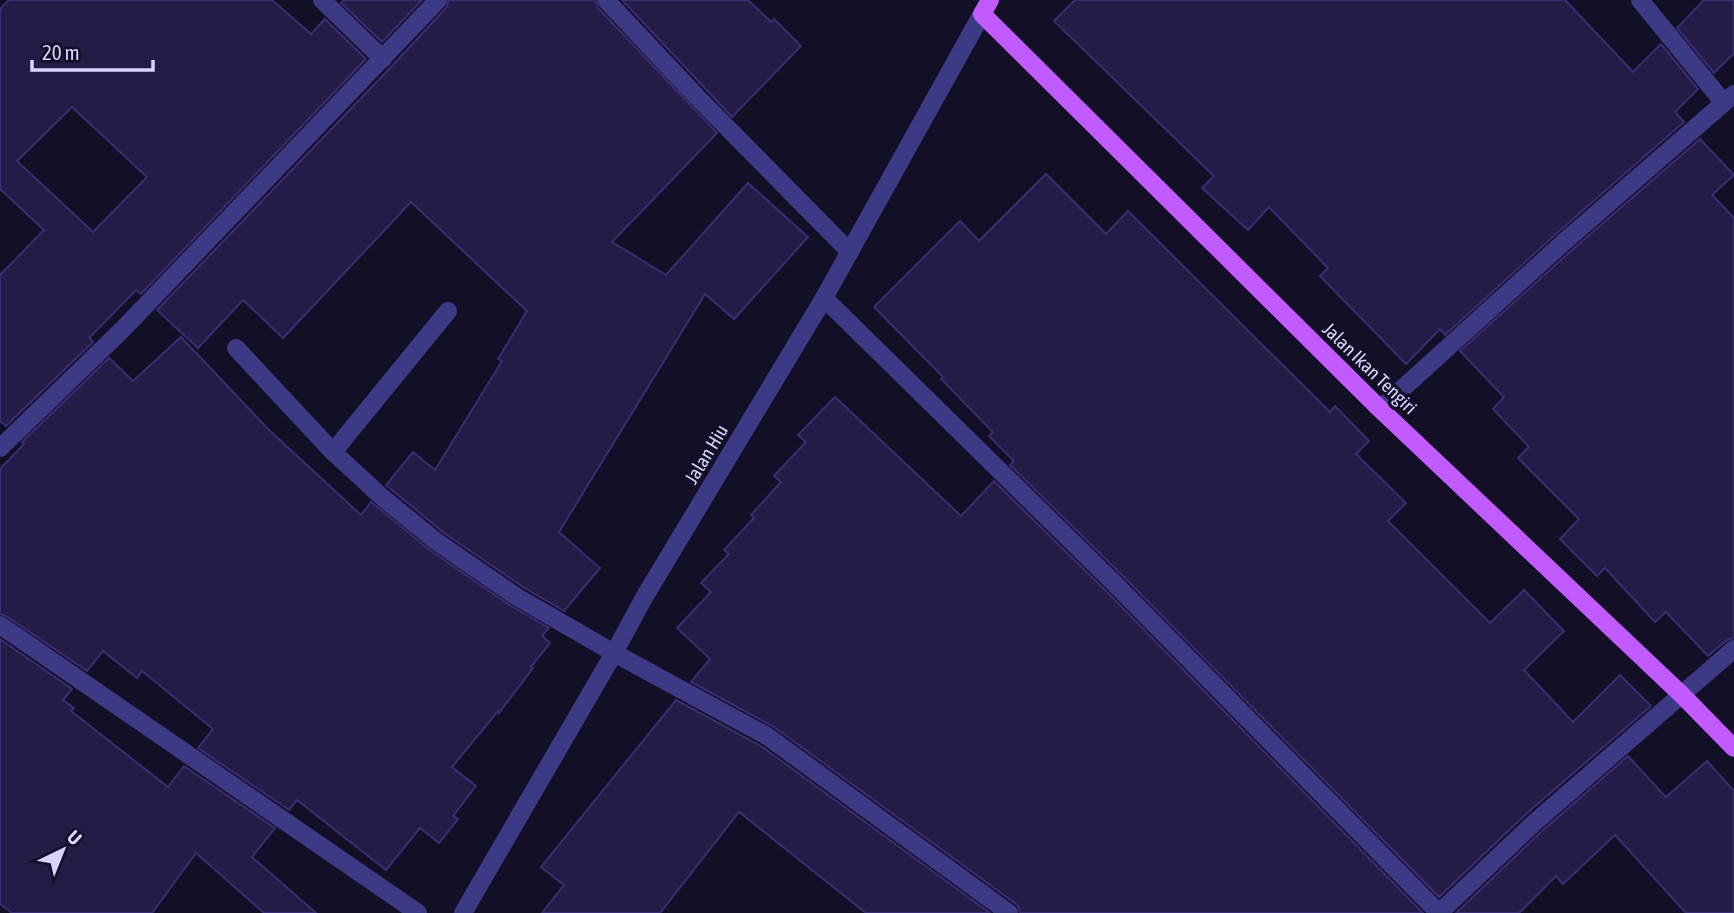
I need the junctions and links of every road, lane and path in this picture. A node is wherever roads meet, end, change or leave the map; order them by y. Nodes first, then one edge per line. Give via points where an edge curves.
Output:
1 (322, 0) edge
2 (438, 0) edge
3 (606, 0) edge
4 (1640, 0) edge
5 (986, 7) edge
6 (383, 59) junction
7 (1729, 99) edge
8 (850, 252) junction
9 (824, 298) junction
10 (448, 311) dead end
11 (236, 348) dead end
12 (1380, 409) junction
13 (0, 448) edge
14 (332, 452) junction
15 (0, 625) edge
16 (1734, 649) edge
17 (614, 653) junction
18 (1682, 695) junction
19 (1734, 748) edge
20 (418, 913) edge
21 (463, 913) edge
22 (1009, 913) edge
23 (1439, 913) edge

1 - 6 street
2 - 6 street
3 - 8 street
4 - 7 street
5 - 8 street, Jalan Hiu
5 - 12 main road, Jalan Ikan Tengiri
6 - 13 street via 122,330
7 - 12 street
8 - 9 street, Jalan Hiu
9 - 17 street, Jalan Hiu
9 - 23 street via 1104,573
10 - 14 street
11 - 14 street
12 - 18 main road, Jalan Ikan Tengiri
14 - 17 street via 437,542 517,597
15 - 20 street
16 - 18 street
17 - 21 street, Jalan Hiu
17 - 22 street via 768,736
18 - 19 main road, Jalan Ikan Tengiri
18 - 23 street via 1534,823

